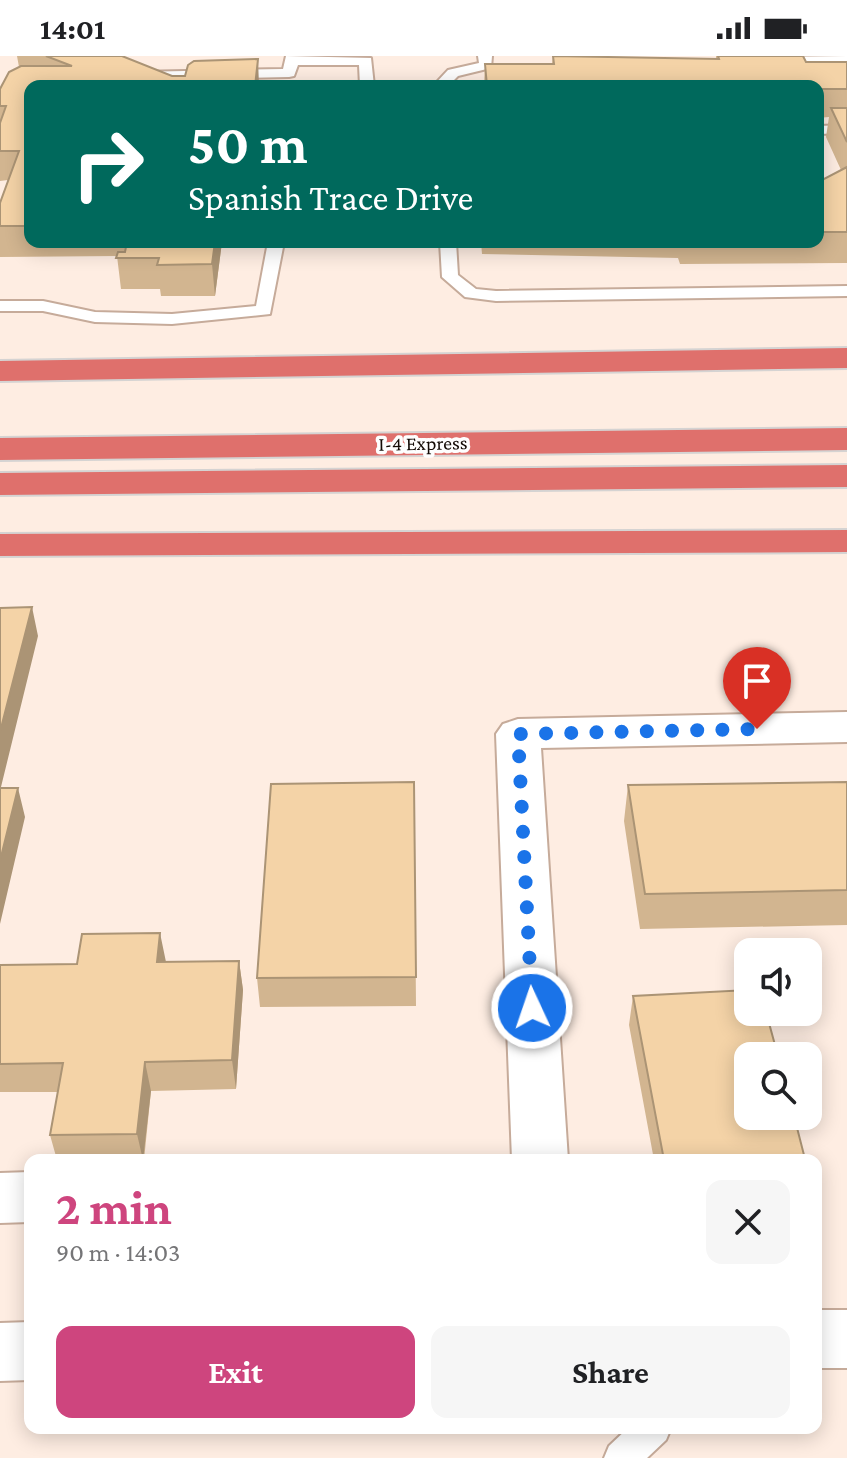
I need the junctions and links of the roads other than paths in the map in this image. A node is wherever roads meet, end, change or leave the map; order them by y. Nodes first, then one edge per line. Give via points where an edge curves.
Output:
1 (166, 56) edge
2 (847, 60) edge
3 (485, 61) edge
4 (753, 62) edge
5 (502, 65) edge
6 (293, 69) edge
7 (164, 75) junction
8 (119, 76) edge
9 (367, 80) edge
10 (446, 80) edge
11 (847, 129) edge
12 (824, 130) edge
13 (275, 248) edge
14 (448, 248) edge
15 (847, 291) edge
16 (0, 306) edge
17 (847, 358) edge
18 (0, 371) edge
19 (847, 439) edge
20 (0, 449) edge
21 (847, 476) edge
22 (0, 484) edge
23 (847, 541) edge
24 (0, 545) edge
25 (847, 727) edge
26 (540, 1154) edge
27 (24, 1197) edge
28 (0, 1198) edge
29 (822, 1339) edge
30 (847, 1339) edge
31 (24, 1351) edge
32 (0, 1352) edge
33 (647, 1434) edge
34 (621, 1458) edge

1 - 7 lane
2 - 4 lane
3 - 5 lane
3 - 10 lane
6 - 7 lane
6 - 9 lane via 366,61
7 - 8 lane
11 - 12 lane
13 - 16 lane via 264,310 172,319
14 - 15 lane via 450,277 471,293 496,296
17 - 18 highway
19 - 20 highway, I-4 Express
21 - 22 highway, I-4 Express
23 - 24 highway
25 - 26 street via 518,734
27 - 28 street
29 - 30 street
31 - 32 street
33 - 34 lane

